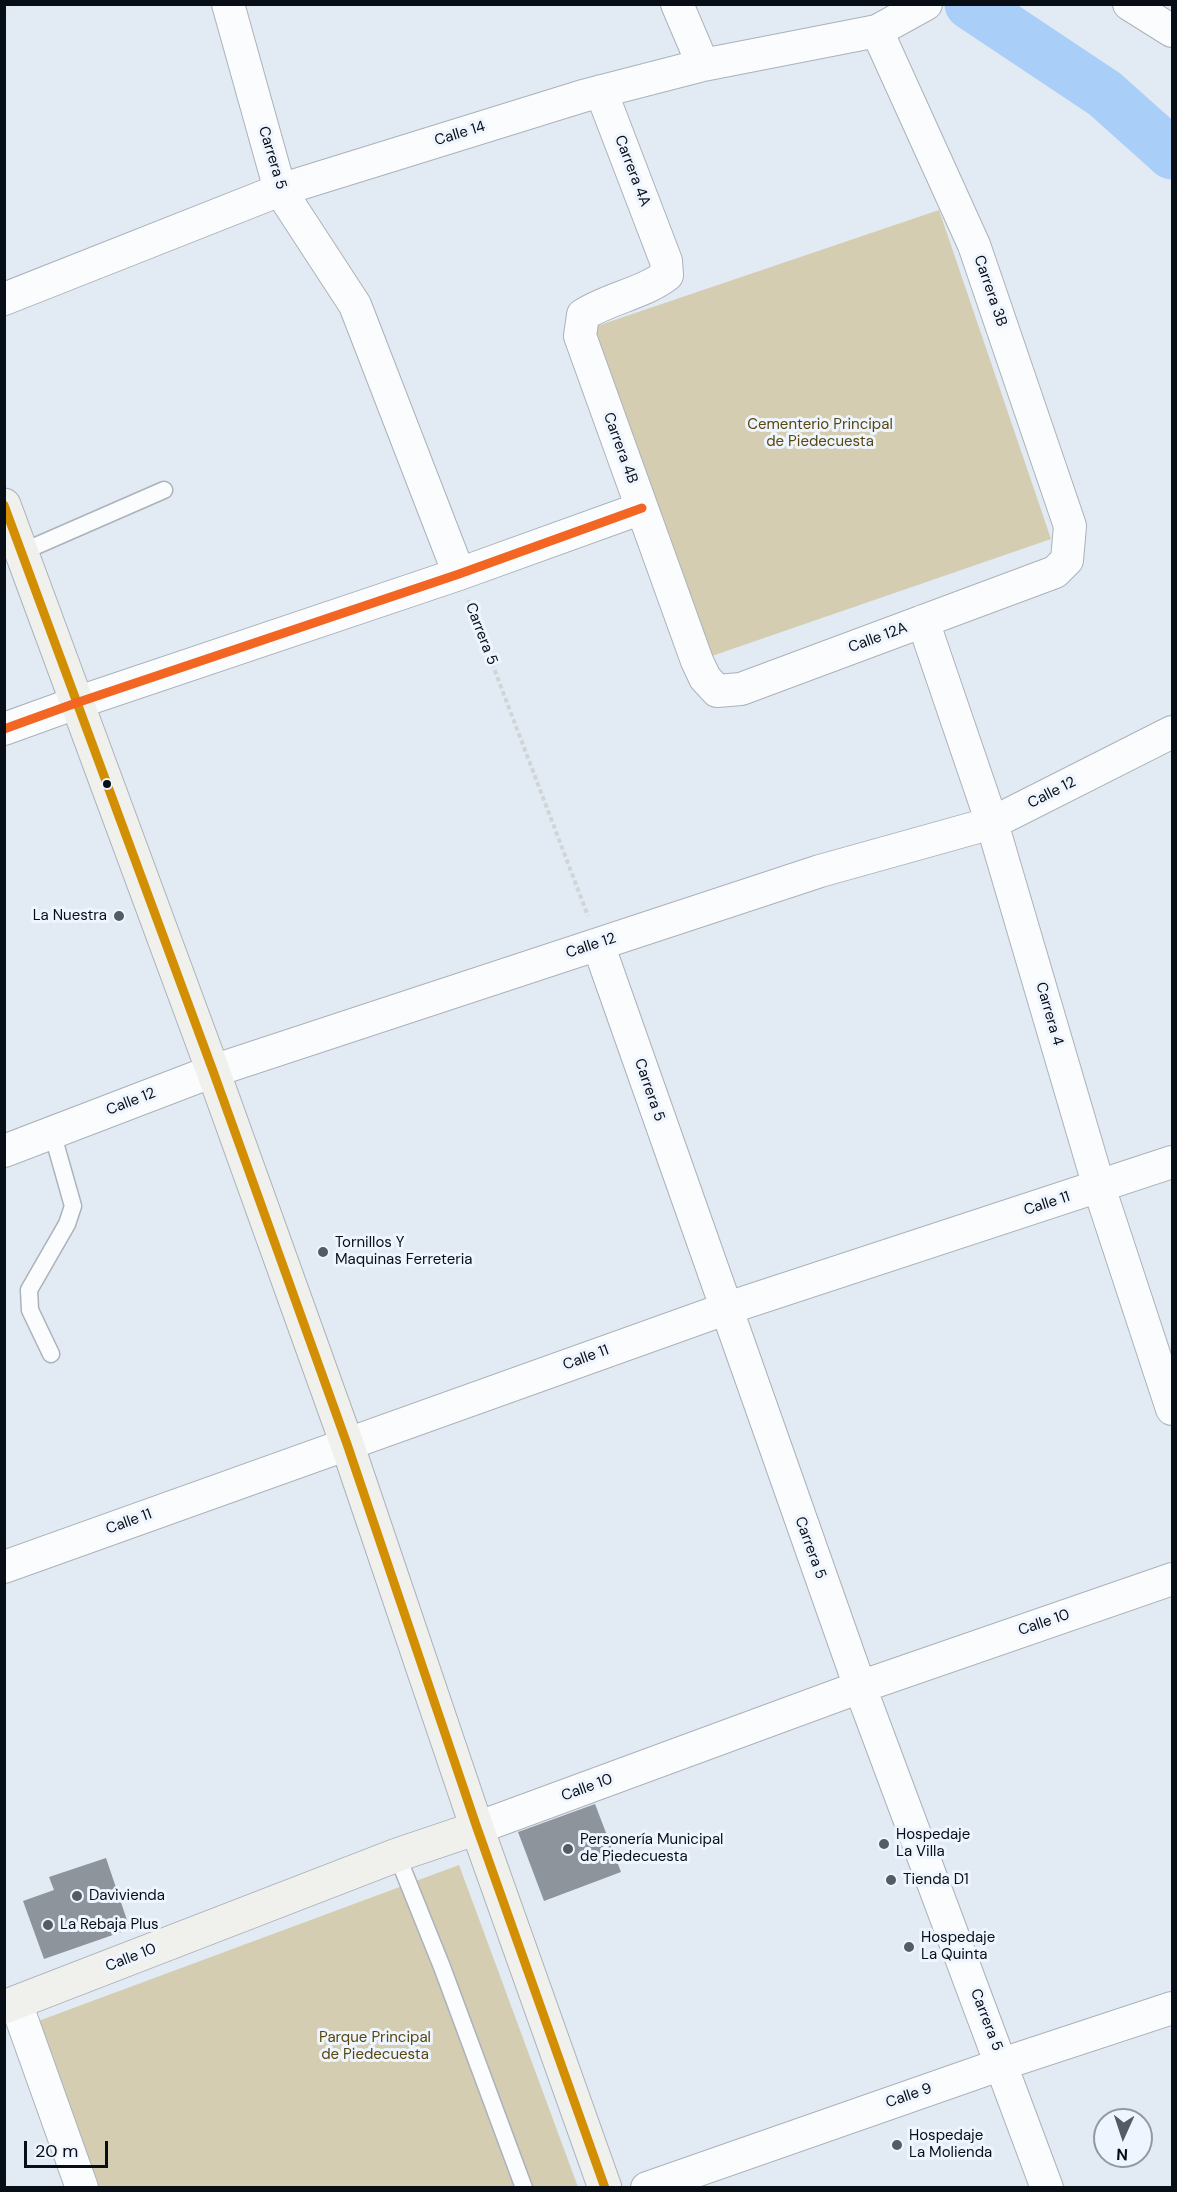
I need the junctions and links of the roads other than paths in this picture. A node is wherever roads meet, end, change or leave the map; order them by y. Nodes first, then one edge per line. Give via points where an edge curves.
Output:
1 (228, 4) edge
2 (677, 4) edge
3 (926, 4) edge
4 (1129, 4) edge
5 (1171, 26) edge
6 (877, 31) junction
7 (703, 65) junction
8 (601, 91) junction
9 (280, 190) junction
10 (4, 299) edge
11 (594, 308) joint
12 (164, 490) dead end
13 (4, 505) edge
14 (642, 508) junction
15 (22, 552) junction
16 (1067, 560) joint
17 (459, 574) junction
18 (923, 621) junction
19 (697, 661) joint
20 (76, 703) junction
21 (4, 729) edge
22 (1173, 732) edge
23 (992, 823) junction
24 (598, 944) junction
25 (213, 1071) junction
26 (52, 1132) junction
27 (4, 1151) edge
28 (1173, 1162) edge
29 (1099, 1187) junction
30 (725, 1309) junction
31 (51, 1354) dead end
32 (1173, 1409) edge
33 (347, 1443) junction
34 (4, 1567) edge
35 (1173, 1579) edge
36 (860, 1687) junction
37 (477, 1828) junction
38 (397, 1855) junction
39 (10, 2005) edge
40 (1173, 2008) edge
41 (1002, 2064) junction
42 (82, 2187) edge
43 (524, 2187) edge
44 (605, 2187) edge
45 (647, 2187) edge
46 (1047, 2187) edge

1 - 9 street, Carrera 5
2 - 7 street
3 - 6 street, Calle 14
4 - 5 street
6 - 7 street, Calle 14
6 - 16 street, Carrera 3B via 974,245 1070,526
7 - 8 street, Calle 14
8 - 9 street, Calle 14
8 - 11 street, Carrera 4A via 663,252 667,275 653,286
9 - 10 street, Calle 14
9 - 17 street, Carrera 5 via 355,305
11 - 14 street, Carrera 4B via 583,315 580,336
12 - 15 lane
13 - 15 street
14 - 17 street
14 - 19 street, Carrera 4B
15 - 20 street
16 - 18 street, Calle 12A via 1055,572
17 - 20 street
18 - 19 street, Calle 12A via 741,689 717,691
18 - 23 street, Carrera 4
20 - 21 street
20 - 25 street
22 - 23 street, Calle 12
23 - 24 street, Calle 12 via 820,871
23 - 29 street, Carrera 4
24 - 25 street, Calle 12
24 - 30 street, Carrera 5
25 - 26 street, Calle 12
25 - 33 street
26 - 27 street, Calle 12
26 - 31 lane via 73,1206 67,1224 29,1290 30,1310
28 - 29 street, Calle 11
29 - 30 street, Calle 11
29 - 32 street, Carrera 4
30 - 33 street, Calle 11
30 - 36 street, Carrera 5
33 - 34 street, Calle 11
33 - 37 street
35 - 36 street, Calle 10
36 - 37 street, Calle 10
36 - 41 street, Carrera 5
37 - 38 street, Calle 10
37 - 44 street
38 - 39 street, Calle 10
38 - 43 lane
39 - 42 street
40 - 41 street, Calle 9
41 - 45 street, Calle 9
41 - 46 street, Carrera 5

